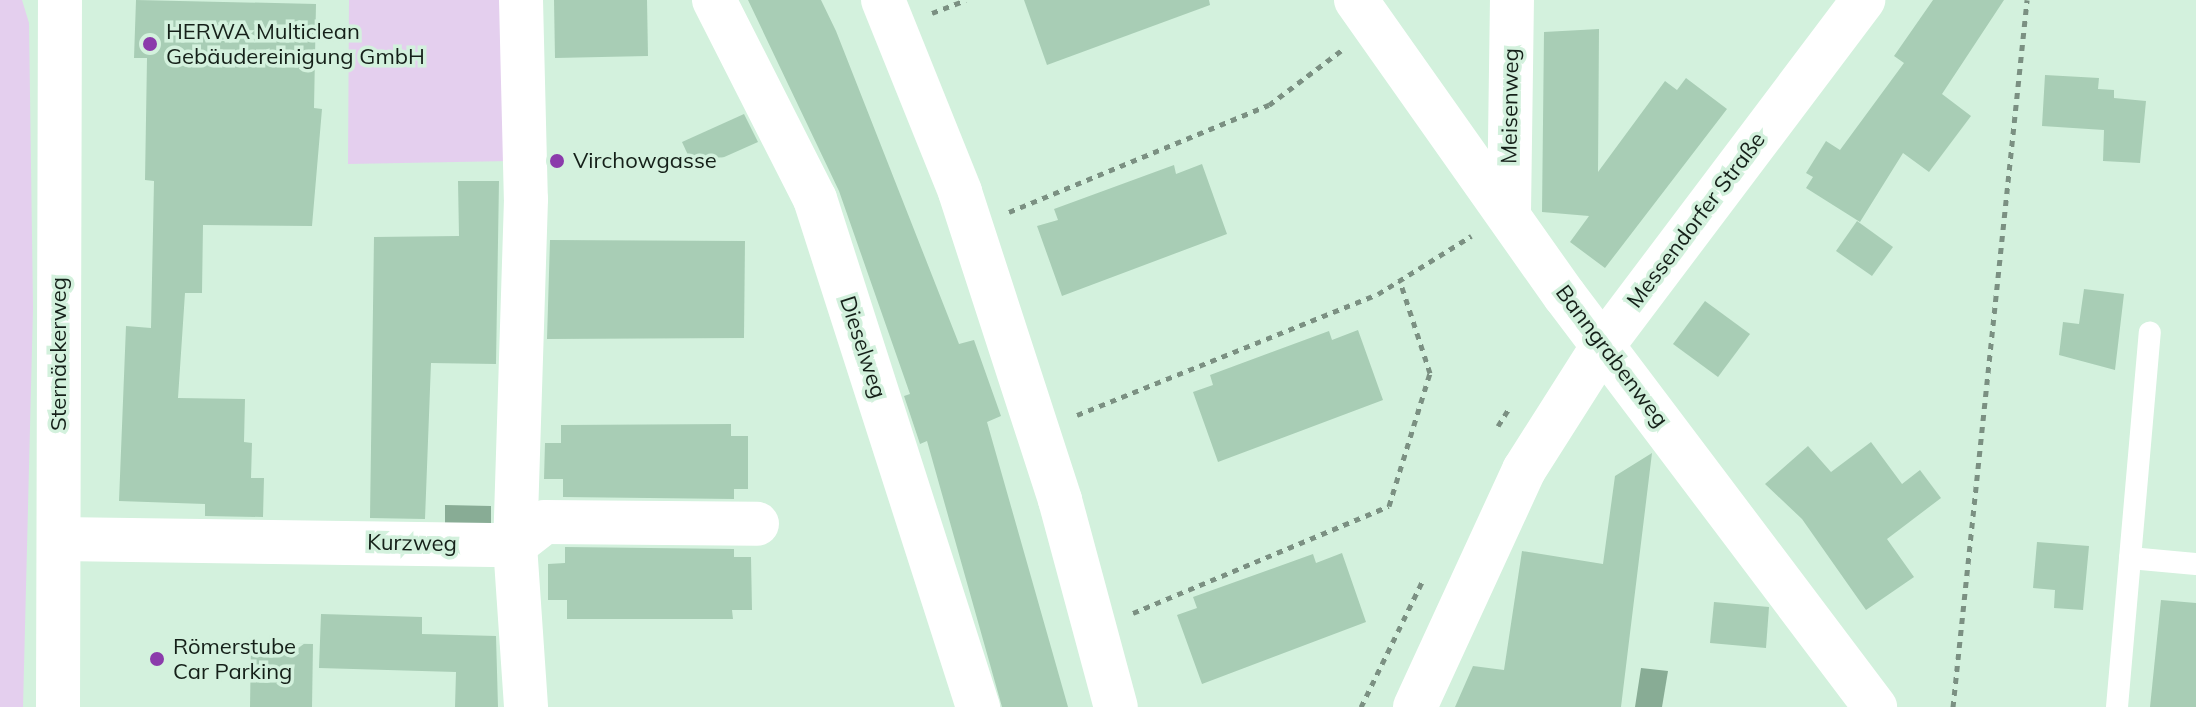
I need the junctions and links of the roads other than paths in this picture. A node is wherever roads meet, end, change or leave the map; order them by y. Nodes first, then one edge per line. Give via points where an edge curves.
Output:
1 (60, 0) edge
2 (521, 0) edge
3 (714, 0) edge
4 (883, 0) edge
5 (1512, 0) edge
6 (1863, 0) edge
7 (1365, 13) edge
8 (1509, 212) junction
9 (2150, 332) dead end
10 (1604, 344) junction
11 (757, 524) dead end
12 (59, 539) junction
13 (515, 545) junction
14 (2130, 558) junction
15 (2196, 564) edge
16 (58, 707) edge
17 (526, 707) edge
18 (978, 707) edge
19 (1116, 707) edge
20 (1415, 707) edge
21 (1875, 707) edge
22 (2117, 707) edge

1 - 12 street, Sternäckerweg
2 - 13 street via 526,199
3 - 18 street, Dieselweg via 815,199
4 - 19 street via 971,228
5 - 8 street, Meisenweg
6 - 10 street, Messendorfer Straße
7 - 8 street, Banngrabenweg
8 - 10 street, Banngrabenweg
9 - 14 lane
10 - 20 street, Messendorfer Straße via 1524,470
10 - 21 street, Banngrabenweg
11 - 13 street via 544,522
12 - 13 street, Kurzweg
12 - 16 street, Sternäckerweg
13 - 17 street
14 - 15 lane
14 - 22 lane

